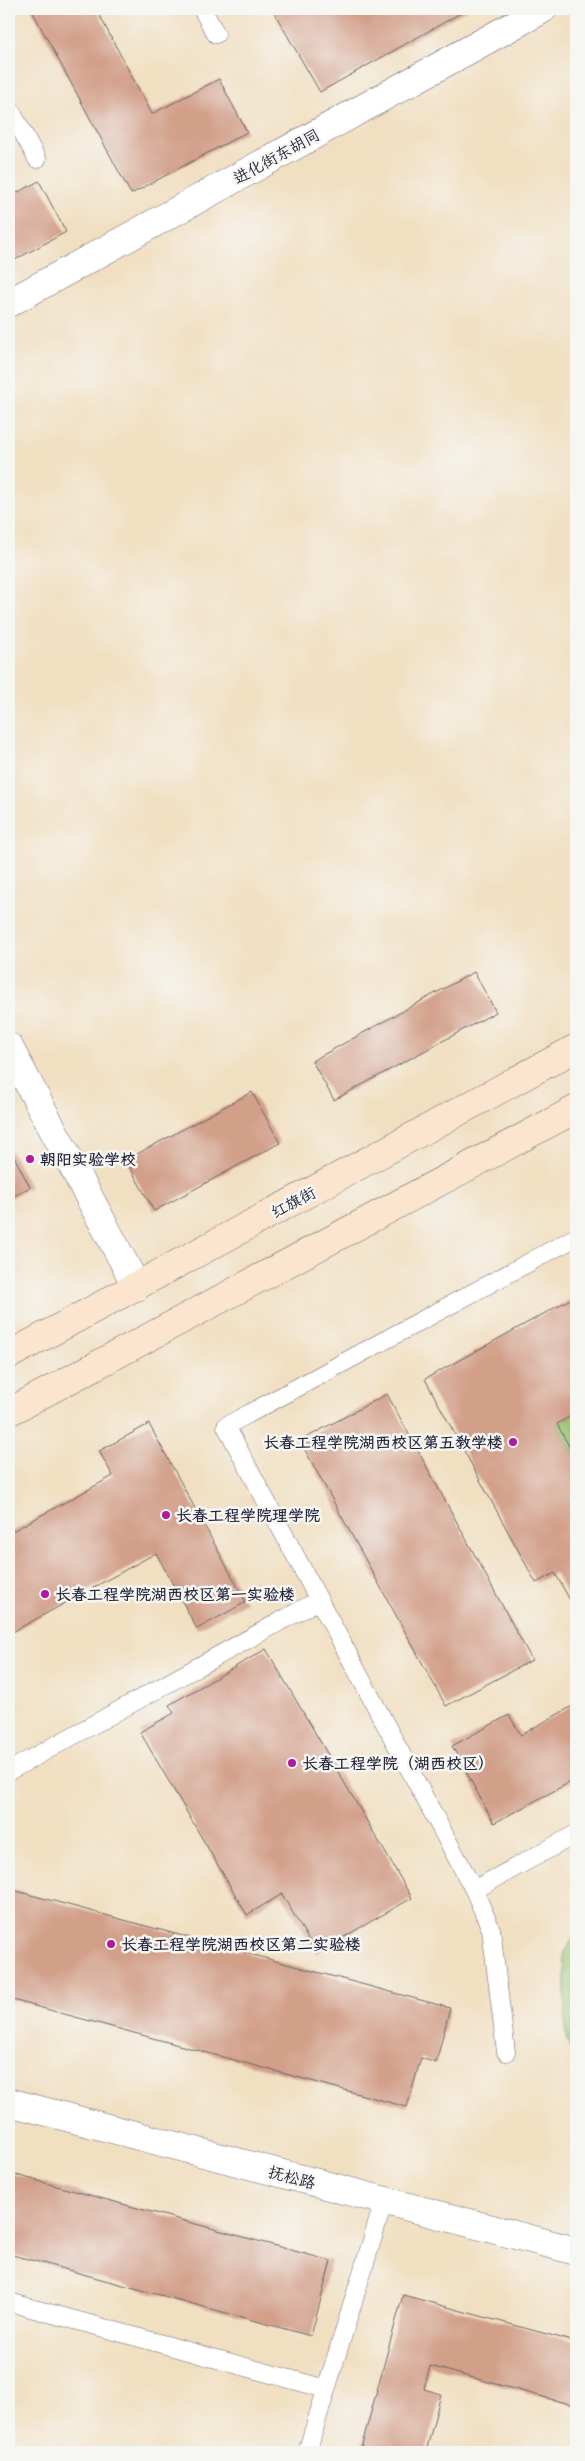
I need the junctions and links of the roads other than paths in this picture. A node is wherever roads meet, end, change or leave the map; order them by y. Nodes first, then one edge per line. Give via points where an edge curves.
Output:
1 (202, 9) edge
2 (543, 9) edge
3 (216, 34) dead end
4 (9, 107) edge
5 (37, 159) dead end
6 (9, 302) edge
7 (9, 1047) edge
8 (576, 1048) edge
9 (576, 1109) edge
10 (576, 1238) edge
11 (137, 1287) junction
12 (9, 1355) edge
13 (9, 1412) edge
14 (319, 1600) junction
15 (9, 1771) edge
16 (576, 1834) edge
17 (474, 1890) junction
18 (506, 2052) dead end
19 (9, 2102) edge
20 (384, 2201) junction
21 (576, 2251) edge
22 (9, 2302) edge
23 (326, 2389) junction
24 (307, 2452) edge

1 - 3 lane
2 - 6 street, 进化街东胡同
4 - 5 lane
7 - 11 street
8 - 11 street, 红旗街
9 - 13 street
10 - 14 lane via 226,1426
11 - 12 street, 红旗街
14 - 15 lane
14 - 17 lane
16 - 17 lane
17 - 18 lane via 491,1929
19 - 20 street, 抚松路
20 - 21 street, 抚松路
20 - 23 lane
22 - 23 lane
23 - 24 lane

